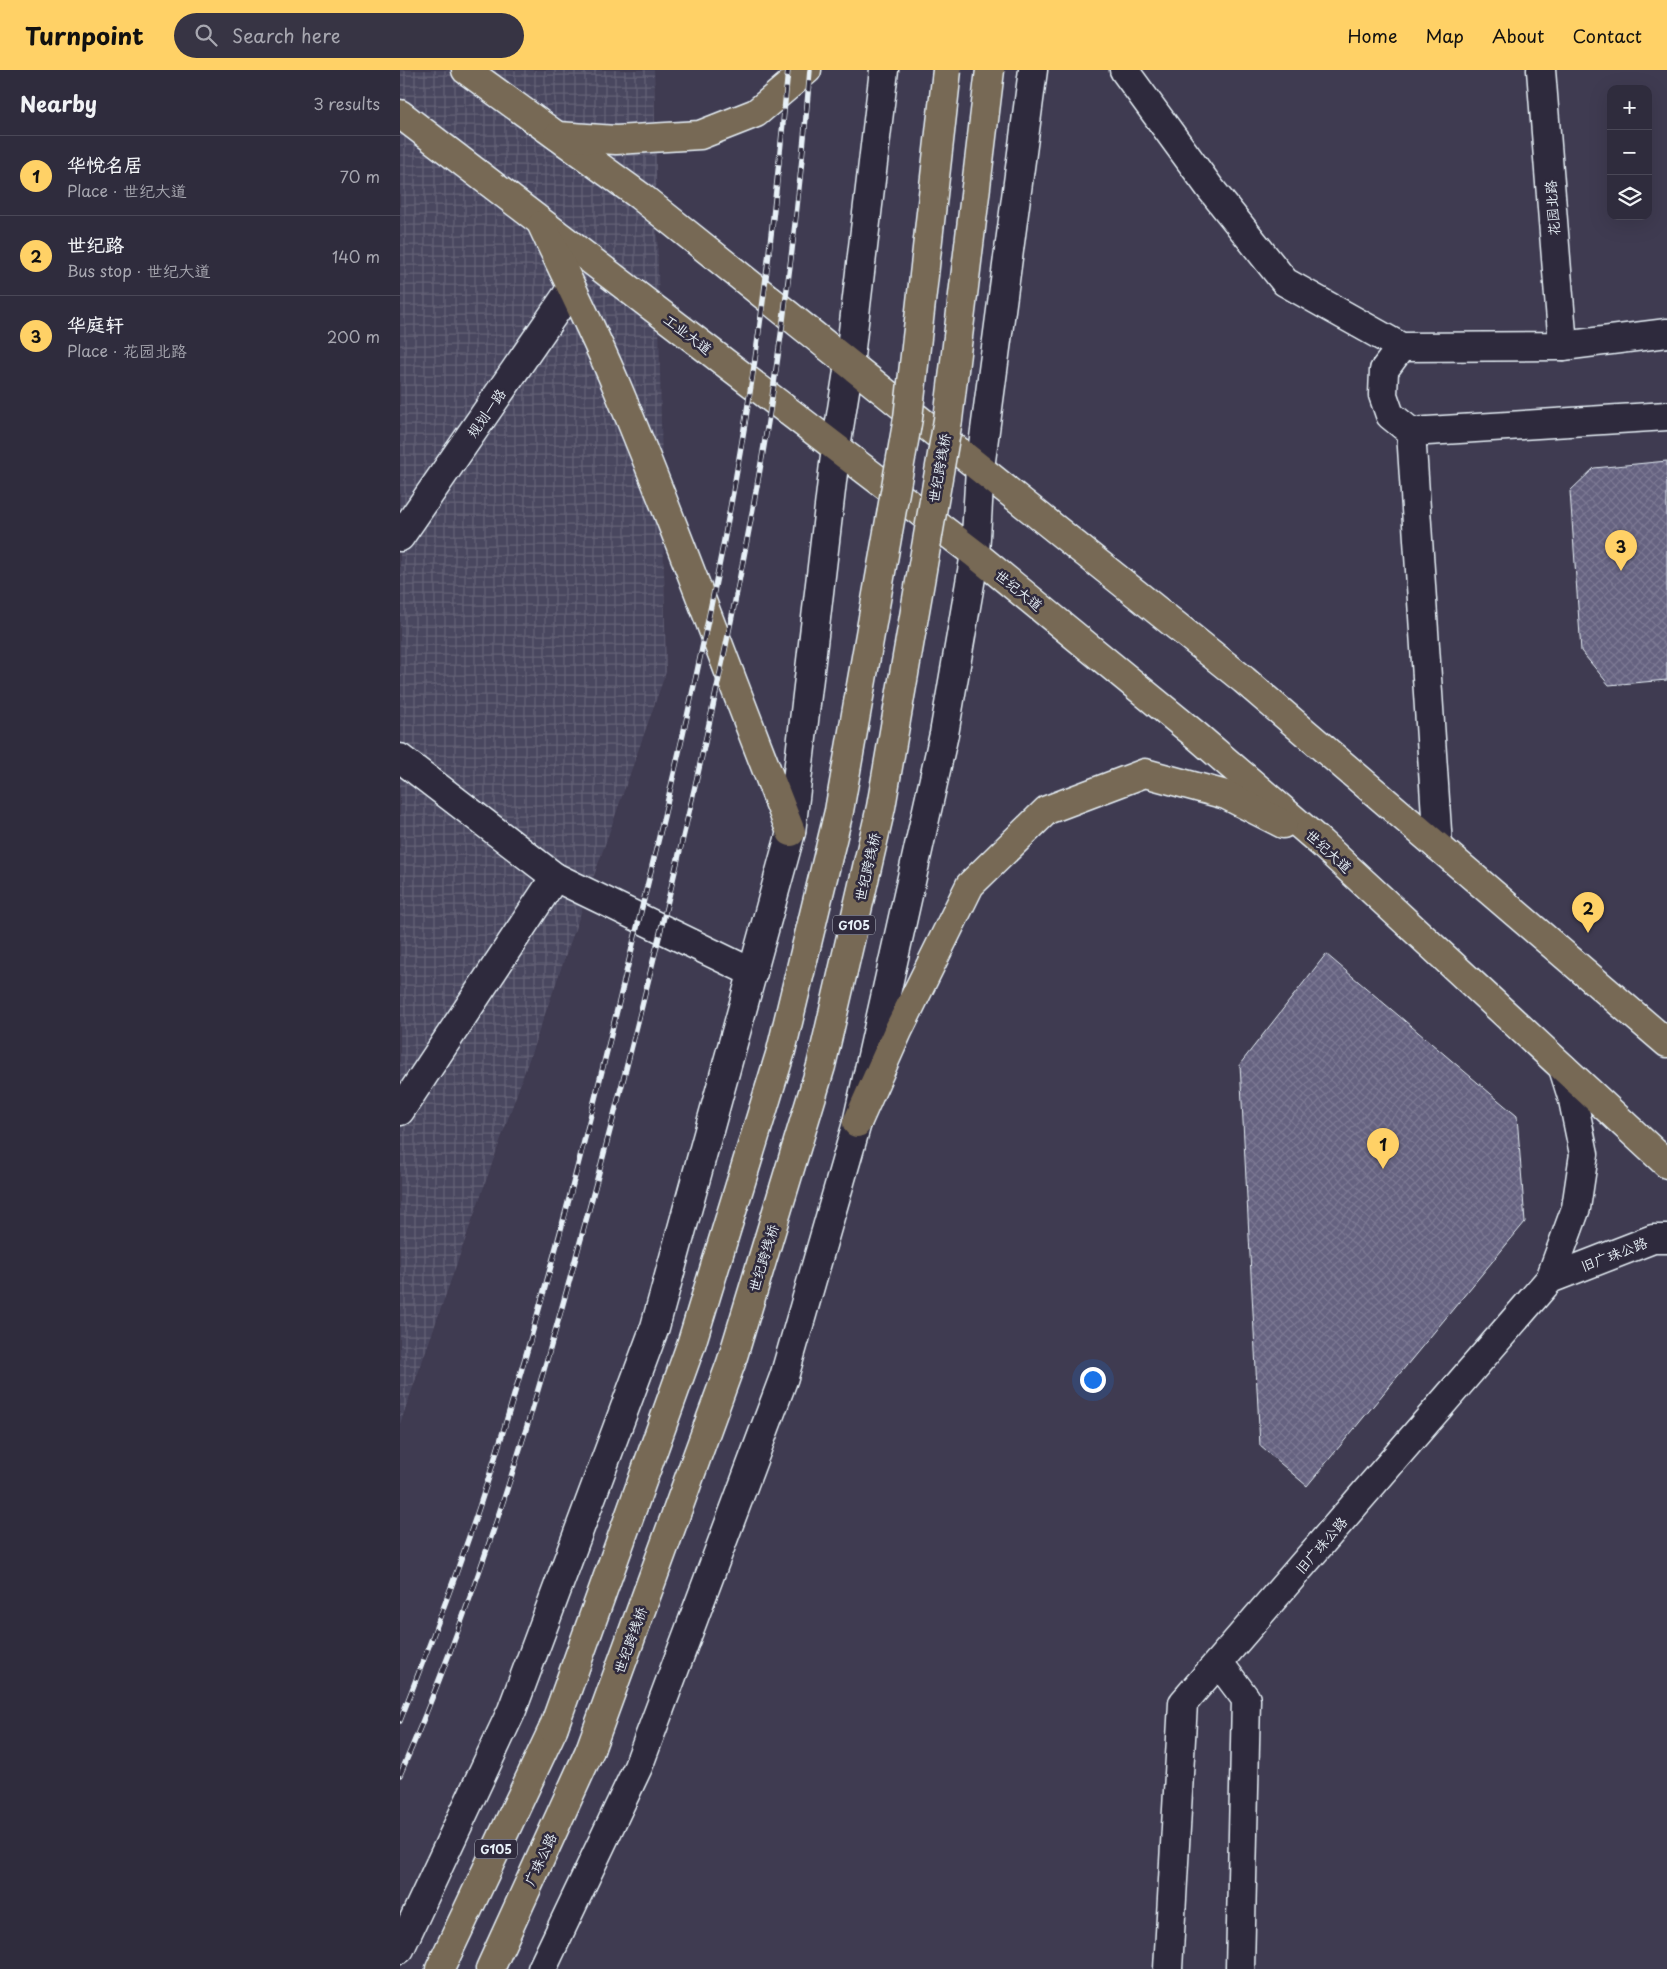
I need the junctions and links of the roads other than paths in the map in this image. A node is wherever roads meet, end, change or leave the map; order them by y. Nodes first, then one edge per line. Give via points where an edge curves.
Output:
1 (807, 70) edge
2 (884, 70) edge
3 (947, 70) edge
4 (990, 70) edge
5 (1033, 70) edge
6 (1124, 70) edge
7 (1541, 70) edge
8 (480, 74) edge
9 (400, 114) edge
10 (558, 136) junction
11 (540, 222) junction
12 (571, 289) junction
13 (1667, 333) edge
14 (1563, 346) junction
15 (1401, 347) junction
16 (849, 365) junction
17 (1667, 416) edge
18 (1411, 432) junction
19 (836, 447) junction
20 (980, 468) junction
21 (400, 537) edge
22 (976, 554) junction
23 (400, 758) edge
24 (791, 832) junction
25 (1320, 842) junction
26 (1438, 846) junction
27 (556, 878) junction
28 (753, 974) junction
29 (1667, 1043) edge
30 (1563, 1068) junction
31 (400, 1112) edge
32 (857, 1123) junction
33 (1667, 1164) edge
34 (1667, 1239) edge
35 (1550, 1279) junction
36 (1219, 1663) junction
37 (590, 1750) joint
38 (400, 1949) edge
39 (440, 1969) edge
40 (490, 1969) edge
41 (542, 1969) edge
42 (1168, 1969) edge
43 (1240, 1969) edge

1 - 10 main road via 756,113 700,135 616,140
2 - 16 street
3 - 39 main road, G105, bridge via 908,418 839,811 781,1051 694,1336 553,1729
4 - 37 main road, 世纪跨线桥 / G105, bridge via 946,430 881,807 821,1066 731,1363
5 - 20 street
6 - 15 street via 1210,188 1285,282
7 - 14 street, 花园北路
8 - 10 main road
9 - 11 main road, 工业大道
10 - 16 main road via 640,196
11 - 12 main road
11 - 19 main road, 工业大道
12 - 21 street, 规划一路
12 - 24 main road via 617,385
13 - 14 street
14 - 15 street
15 - 18 street via 1384,370 1383,395 1390,415
16 - 19 street
16 - 20 main road
17 - 18 street
18 - 26 street
19 - 22 main road, 工业大道
19 - 24 street
20 - 22 street
20 - 26 main road via 1244,680
22 - 25 main road, 世纪大道
22 - 32 street via 944,734
23 - 27 street
24 - 28 street
25 - 30 main road, 世纪大道
25 - 32 main road via 1226,795 1146,773 1047,810 970,885
26 - 29 main road
27 - 28 street
27 - 31 street
28 - 38 street via 655,1328 512,1710
30 - 33 main road, 世纪大道
30 - 35 street via 1584,1154 1576,1208
32 - 41 street via 784,1377 638,1767
34 - 35 street, 旧广珠公路 via 1653,1239
35 - 36 street, 旧广珠公路
36 - 42 street, 旧广珠公路 via 1183,1704
36 - 43 street via 1246,1699
37 - 40 main road, 广珠公路 / G105

